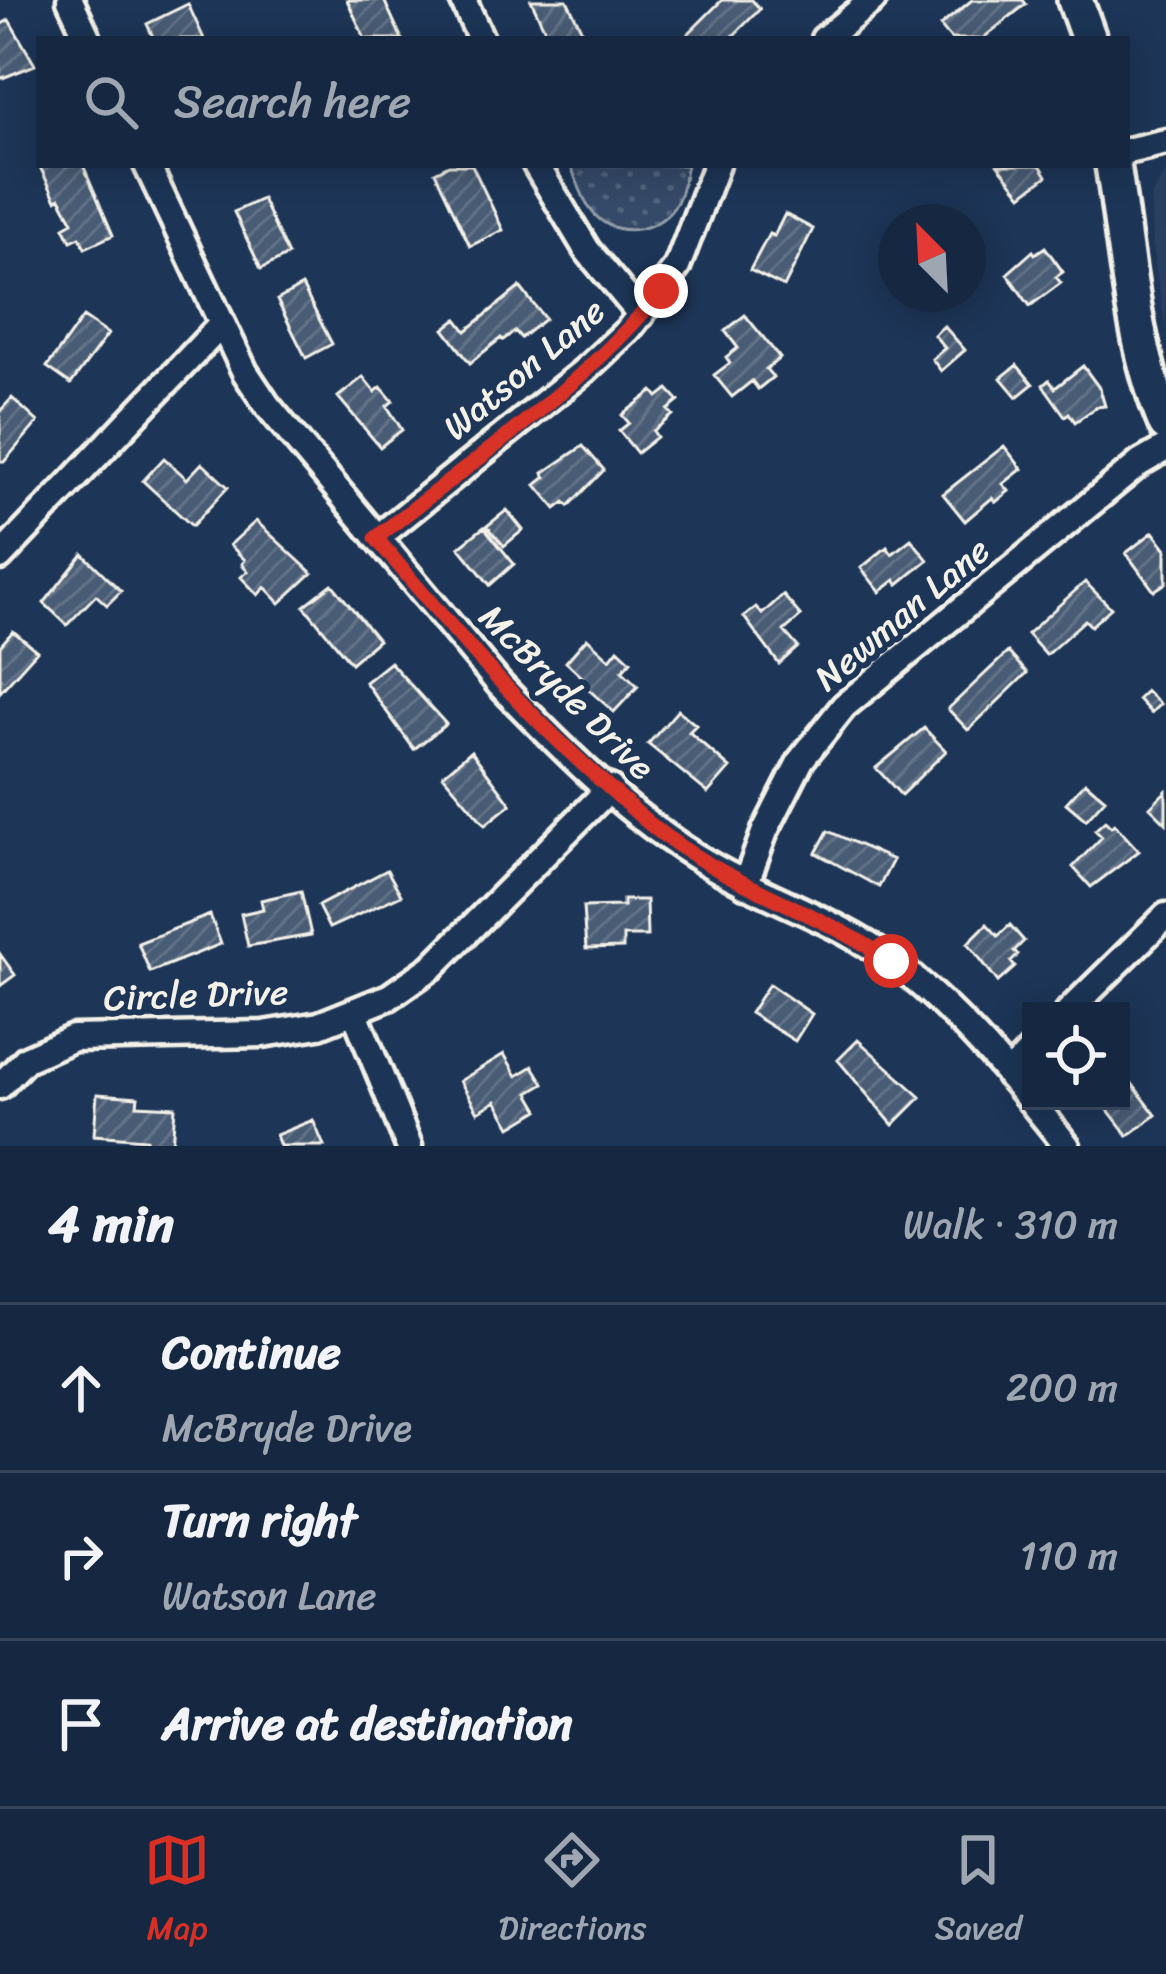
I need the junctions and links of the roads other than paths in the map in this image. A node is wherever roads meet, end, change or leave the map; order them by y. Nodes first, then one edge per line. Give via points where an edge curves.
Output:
1 (70, 0) edge
2 (463, 0) edge
3 (873, 0) edge
4 (1075, 0) edge
5 (87, 36) edge
6 (481, 36) edge
7 (828, 36) edge
8 (1088, 36) edge
9 (1166, 142) edge
10 (1130, 150) edge
11 (148, 168) edge
12 (538, 168) edge
13 (715, 168) edge
14 (1113, 168) edge
15 (641, 315) junction
16 (221, 325) junction
17 (1166, 424) edge
18 (1166, 448) edge
19 (376, 538) junction
20 (0, 557) edge
21 (610, 788) junction
22 (746, 884) junction
23 (1166, 916) edge
24 (1078, 1002) edge
25 (355, 1013) junction
26 (1022, 1060) edge
27 (1008, 1075) junction
28 (0, 1086) edge
29 (409, 1146) edge
30 (1067, 1146) edge

1 - 5 street
2 - 6 street
3 - 7 street
4 - 8 main road
9 - 10 street
11 - 16 street, McBryde Drive
12 - 15 street via 586,250
13 - 15 street, Watson Lane via 677,267
14 - 17 main road via 1141,340
15 - 19 street, Watson Lane via 585,370
16 - 19 street, McBryde Drive via 267,405
16 - 20 street
18 - 22 street, Newman Lane via 844,706 793,775
19 - 21 street, McBryde Drive via 500,686
21 - 22 street, McBryde Drive via 665,837
21 - 25 street, Circle Drive via 432,967
22 - 27 street, McBryde Drive via 891,961
23 - 24 street
25 - 28 street, Circle Drive via 236,1036 74,1038 26,1059
25 - 29 street
26 - 27 street
27 - 30 street, McBryde Drive

